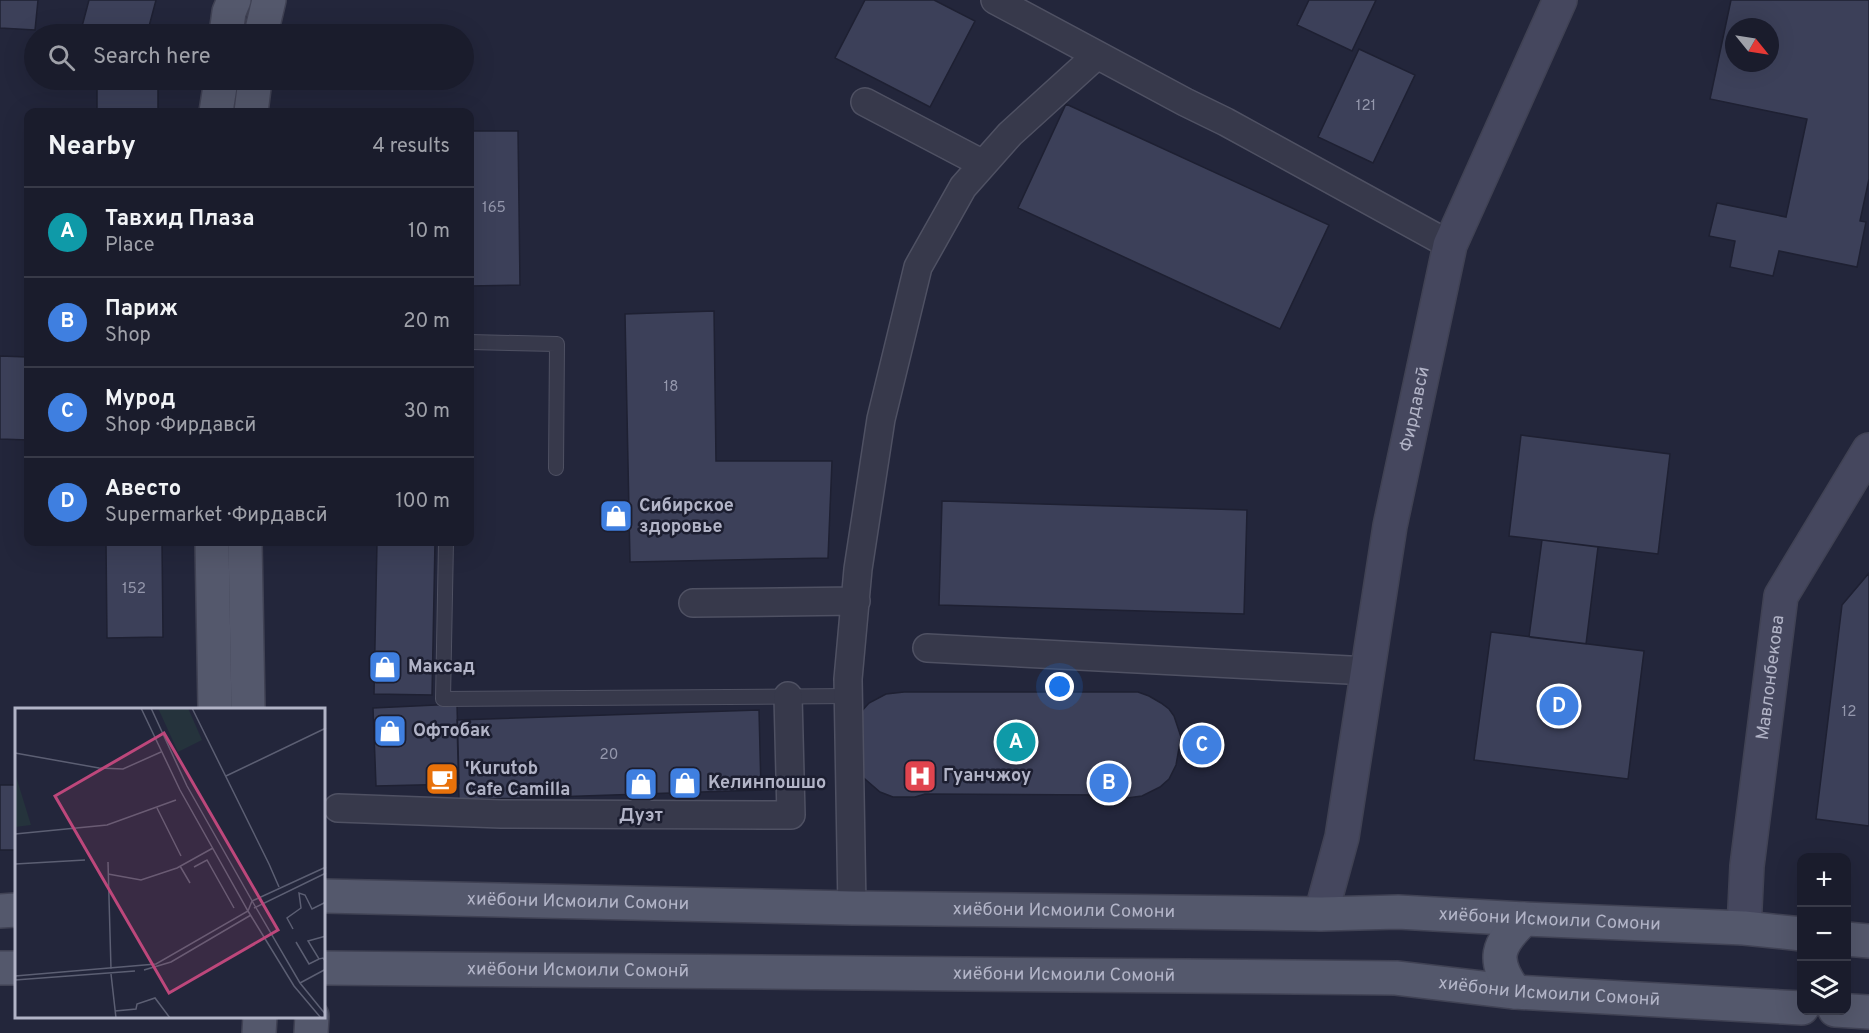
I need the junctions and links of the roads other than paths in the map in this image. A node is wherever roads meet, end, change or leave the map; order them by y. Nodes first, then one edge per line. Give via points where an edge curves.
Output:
1 (234, 0) edge
2 (269, 0) edge
3 (995, 0) edge
4 (1560, 0) edge
5 (227, 24) edge
6 (263, 24) edge
7 (1097, 55) junction
8 (219, 90) edge
9 (254, 90) edge
10 (865, 102) dead end
11 (216, 108) edge
12 (252, 108) edge
13 (983, 164) junction
14 (1450, 245) junction
15 (474, 342) edge
16 (1869, 450) edge
17 (556, 468) dead end
18 (212, 546) edge
19 (245, 546) edge
20 (446, 546) edge
21 (856, 601) junction
22 (693, 603) dead end
23 (927, 648) dead end
24 (1368, 671) junction
25 (789, 696) junction
26 (849, 696) junction
27 (215, 708) edge
28 (248, 708) edge
29 (338, 808) dead end
30 (326, 896) edge
31 (852, 908) junction
32 (1321, 914) junction
33 (1524, 919) junction
34 (1744, 928) junction
35 (1797, 933) edge
36 (1851, 939) edge
37 (1869, 941) edge
38 (326, 968) edge
39 (1515, 992) junction
40 (1797, 1008) edge
41 (1851, 1011) edge
42 (1869, 1012) edge
43 (260, 1018) edge
44 (312, 1018) edge
45 (259, 1033) edge
46 (310, 1033) edge

1 - 5 main road
2 - 6 main road
3 - 7 street
4 - 14 street, Фирдавсӣ
7 - 13 street via 1010,134
7 - 14 street
8 - 11 main road
9 - 12 main road
10 - 13 street
13 - 21 street via 963,187 918,267 881,419
14 - 24 street, Фирдавсӣ via 1390,526
15 - 17 lane via 557,344
16 - 34 street, Мавлонбекова via 1781,596
18 - 27 main road
19 - 28 main road
20 - 25 lane via 443,699
21 - 22 street
21 - 26 street
23 - 24 street
24 - 32 street, Фирдавсӣ via 1342,837
25 - 26 lane
25 - 29 street via 791,815 511,814
26 - 31 street
30 - 31 main road, хиёбони Исмоили Сомони
31 - 32 main road, хиёбони Исмоили Сомони
32 - 33 main road, хиёбони Исмоили Сомони via 1398,912
33 - 34 main road, хиёбони Исмоили Сомони
33 - 39 main road via 1507,935 1500,956 1501,967
34 - 35 main road, хиёбони Исмоили Сомони
36 - 37 main road
38 - 39 main road, хиёбони Исмоили Сомонӣ via 1396,978
39 - 40 main road, хиёбони Исмоили Сомонӣ
41 - 42 main road
43 - 45 main road
44 - 46 main road

